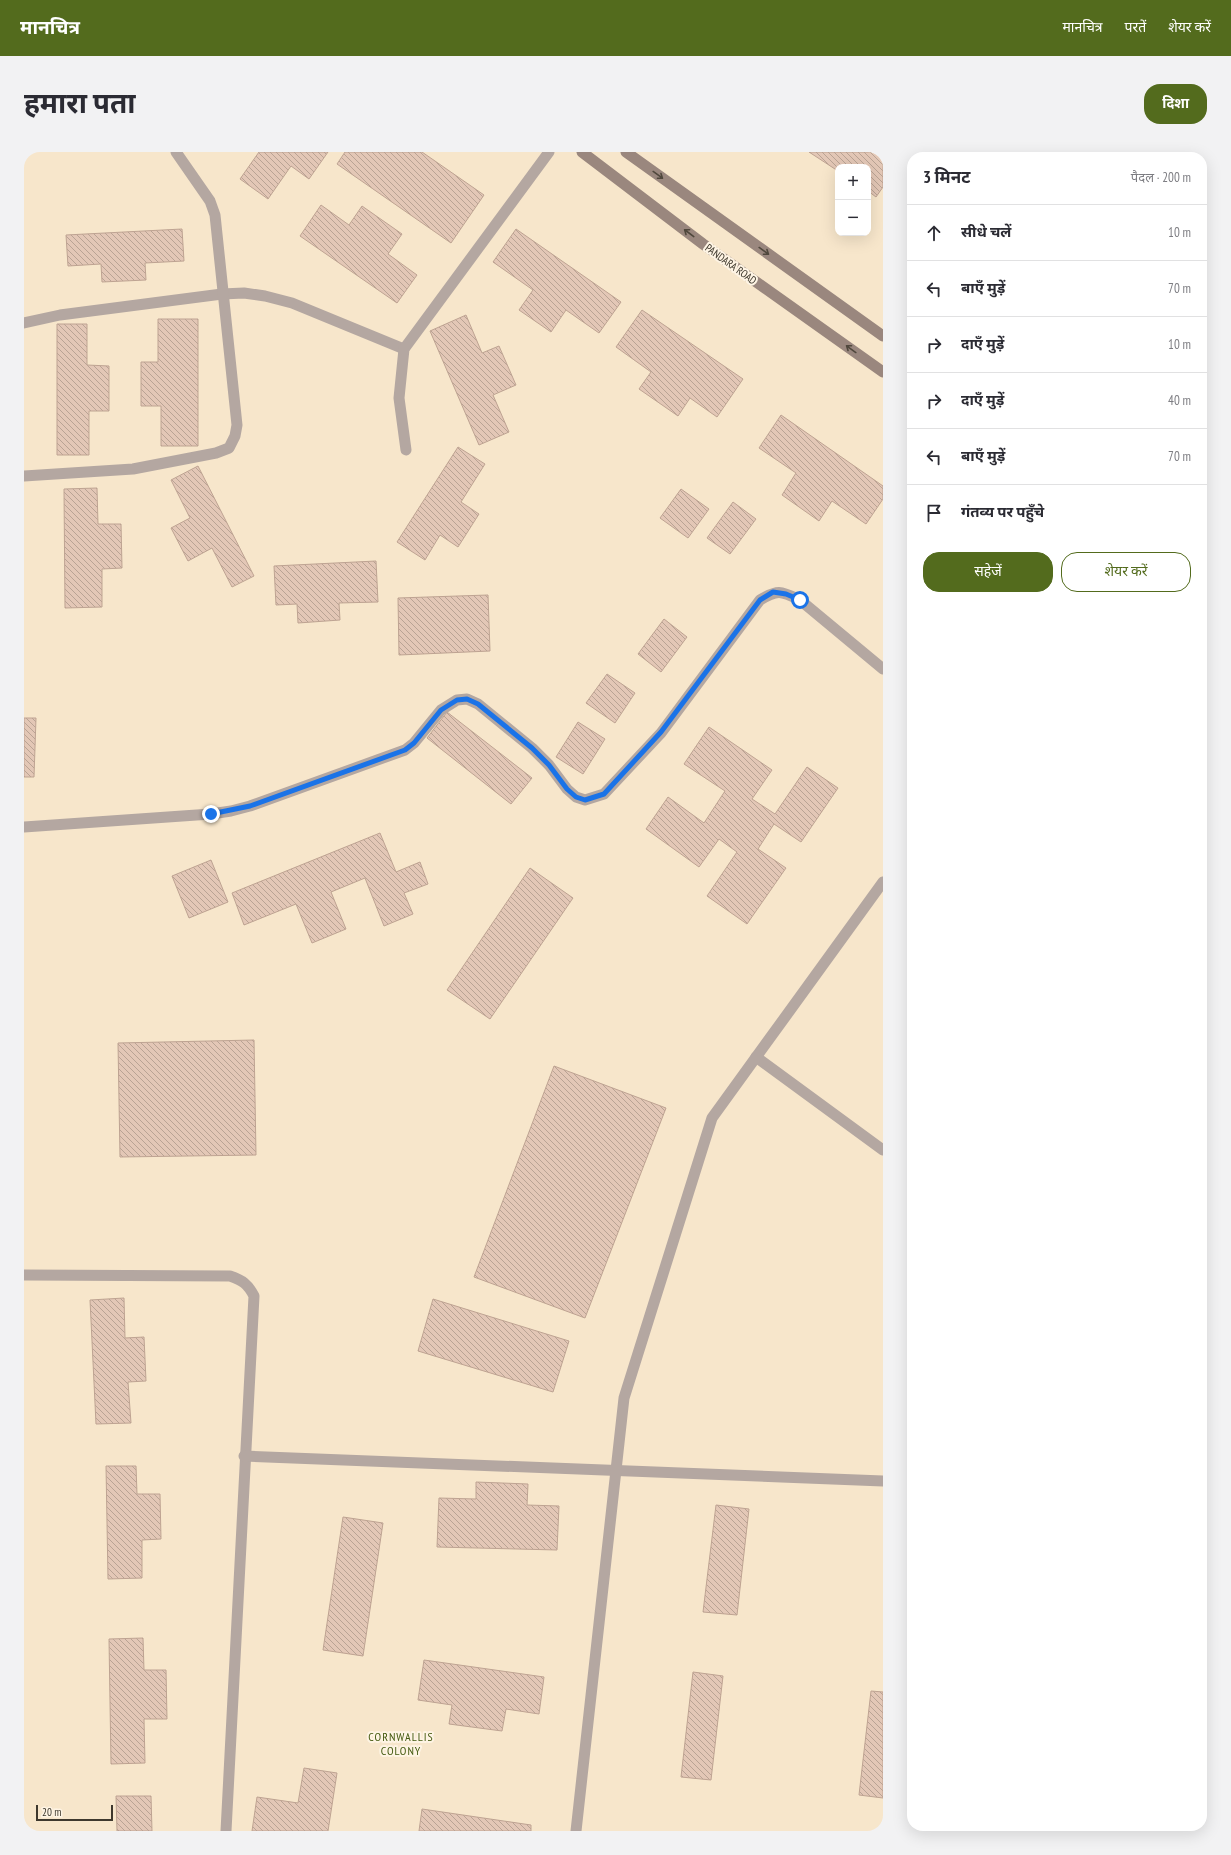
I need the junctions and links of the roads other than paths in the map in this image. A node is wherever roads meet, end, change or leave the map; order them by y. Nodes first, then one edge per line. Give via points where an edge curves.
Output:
1 (176, 152) edge
2 (549, 152) edge
3 (582, 152) edge
4 (626, 152) edge
5 (222, 294) junction
6 (24, 323) edge
7 (883, 336) edge
8 (404, 349) junction
9 (883, 372) edge
10 (406, 450) dead end
11 (24, 476) edge
12 (883, 669) edge
13 (24, 827) edge
14 (883, 882) edge
15 (756, 1057) junction
16 (883, 1150) edge
17 (24, 1275) edge
18 (244, 1456) junction
19 (615, 1471) junction
20 (883, 1481) edge
21 (226, 1831) edge
22 (576, 1831) edge

1 - 5 street via 210,201 215,215
2 - 8 street
9 -> 3 main road, PANDARA ROAD via 703,244
4 -> 7 main road
5 - 6 street via 60,315
5 - 8 street via 258,295 292,302
5 - 11 street via 237,425 229,448 216,453 132,470
8 - 10 street via 399,398
12 - 13 street via 800,600 773,592 760,600 661,732 604,794 585,800 576,797 567,789 532,748 478,704 467,699 457,700 441,710 414,743 405,750 250,806 211,814
14 - 15 street
15 - 16 street
15 - 19 street via 712,1118 624,1398
17 - 18 street via 230,1276 240,1279 249,1286 254,1296
18 - 19 street
18 - 21 street
19 - 20 street
19 - 22 street

